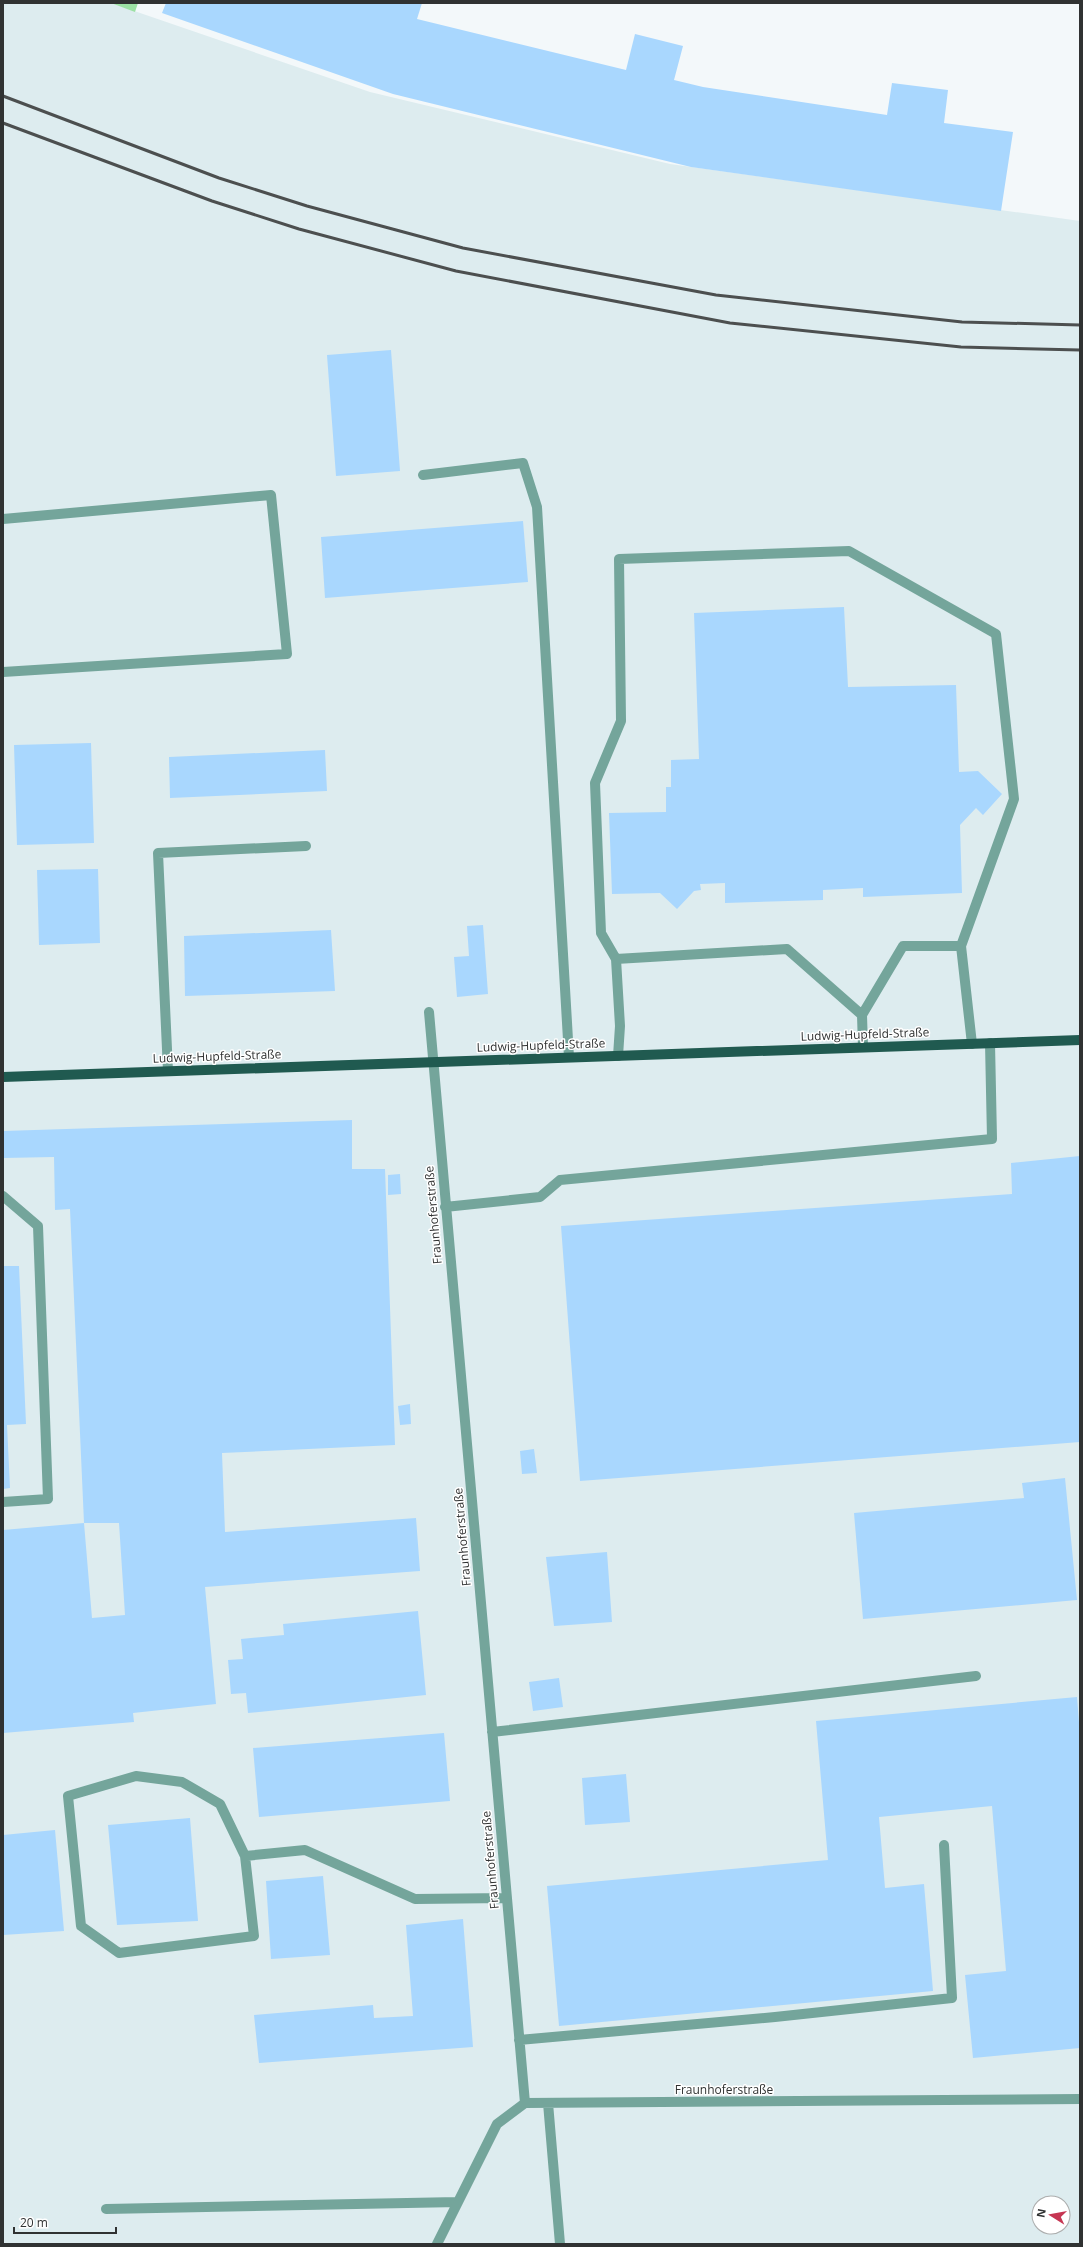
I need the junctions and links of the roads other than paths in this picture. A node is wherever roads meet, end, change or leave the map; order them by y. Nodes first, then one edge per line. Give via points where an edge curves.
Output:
1 (423, 475) dead end
2 (3, 519) edge
3 (3, 672) edge
4 (306, 846) dead end
5 (961, 946) junction
6 (616, 958) junction
7 (429, 1012) dead end
8 (862, 1015) junction
9 (1080, 1040) edge
10 (990, 1043) junction
11 (972, 1044) junction
12 (863, 1047) junction
13 (618, 1056) junction
14 (568, 1057) junction
15 (432, 1062) junction
16 (168, 1071) junction
17 (3, 1077) edge
18 (3, 1196) edge
19 (445, 1207) junction
20 (3, 1502) edge
21 (976, 1676) dead end
22 (492, 1732) junction
23 (944, 1845) dead end
24 (245, 1856) junction
25 (507, 1898) junction
26 (519, 2040) junction
27 (1080, 2099) edge
28 (524, 2103) junction
29 (548, 2103) junction
30 (458, 2202) junction
31 (106, 2209) dead end
32 (436, 2244) edge
33 (560, 2244) edge

1 - 14 lane via 523,463 537,507
2 - 3 lane via 271,495 287,654
4 - 16 lane via 158,853
5 - 6 lane via 1014,799 996,634 849,551 627,558 619,559 621,721 595,783 601,933
5 - 8 lane via 903,946
5 - 11 lane
6 - 8 lane via 787,949
6 - 13 lane via 620,1026
7 - 15 lane, Fraunhoferstraße
8 - 12 lane
9 - 10 main road, Ludwig-Hupfeld-Straße
10 - 11 main road, Ludwig-Hupfeld-Straße
10 - 19 lane via 992,1139 560,1180 540,1197
11 - 12 main road, Ludwig-Hupfeld-Straße
12 - 13 main road, Ludwig-Hupfeld-Straße
13 - 14 main road, Ludwig-Hupfeld-Straße
14 - 15 main road, Ludwig-Hupfeld-Straße
15 - 16 main road, Ludwig-Hupfeld-Straße
15 - 19 lane, Fraunhoferstraße
16 - 17 main road, Ludwig-Hupfeld-Straße
18 - 20 lane via 38,1226 48,1499
19 - 22 lane, Fraunhoferstraße
21 - 22 lane
22 - 25 lane, Fraunhoferstraße
23 - 26 lane via 952,1998
24 - 24 lane via 220,1804 182,1782 136,1776 68,1796 81,1926 119,1953 254,1936
24 - 25 lane via 305,1850 415,1899
25 - 26 lane, Fraunhoferstraße
26 - 28 lane, Fraunhoferstraße
27 - 29 lane, Fraunhoferstraße
28 - 29 lane, Fraunhoferstraße
28 - 30 lane via 497,2124
29 - 33 lane
30 - 31 lane
30 - 32 lane

